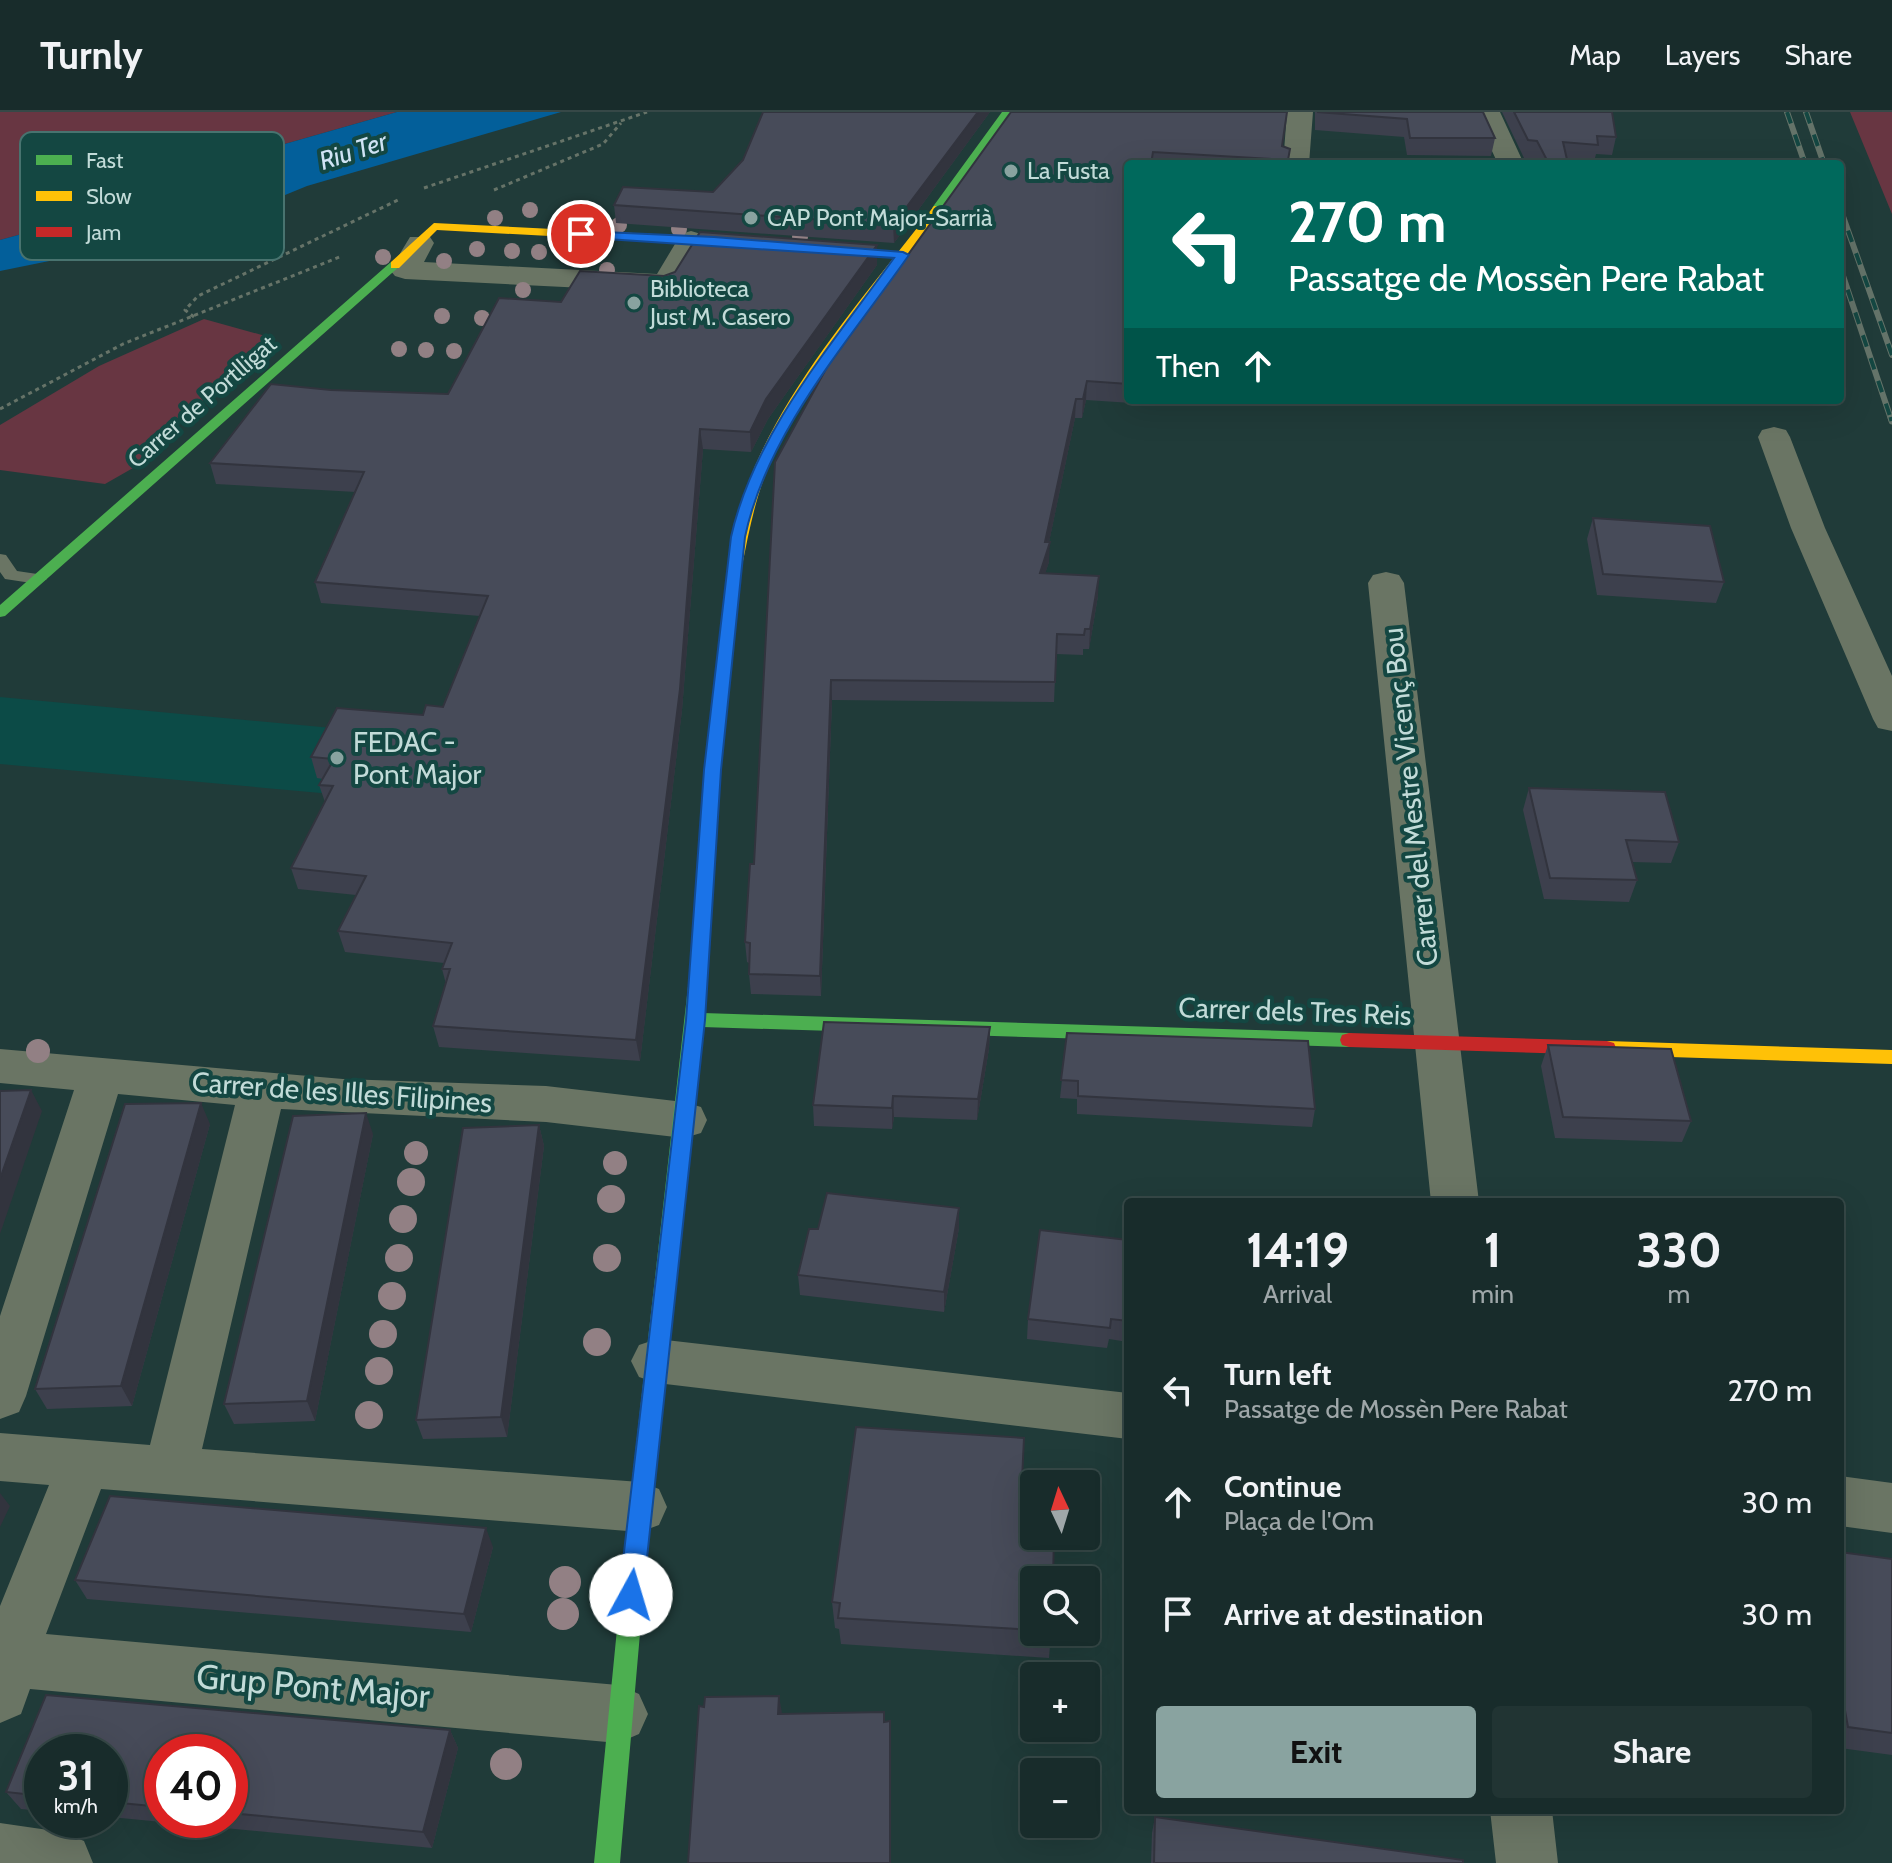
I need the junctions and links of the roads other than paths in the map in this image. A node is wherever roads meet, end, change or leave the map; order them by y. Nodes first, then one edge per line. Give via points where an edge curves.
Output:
1 (1007, 112) edge
2 (1300, 112) edge
3 (1487, 112) edge
4 (1296, 160) edge
5 (1509, 160) edge
6 (427, 234) junction
7 (691, 240) junction
8 (758, 244) edge
9 (872, 252) edge
10 (903, 255) junction
11 (1774, 437) dead end
12 (0, 559) edge
13 (38, 579) junction
14 (1386, 583) dead end
15 (0, 613) edge
16 (1892, 719) edge
17 (696, 1020) junction
18 (1437, 1044) junction
19 (1892, 1057) edge
20 (0, 1066) edge
21 (101, 1076) junction
22 (262, 1090) junction
23 (684, 1120) junction
24 (1455, 1198) edge
25 (657, 1361) junction
26 (0, 1396) edge
27 (1124, 1416) edge
28 (0, 1457) edge
29 (84, 1464) junction
30 (170, 1472) junction
31 (1844, 1502) edge
32 (640, 1507) junction
33 (1892, 1508) edge
34 (3, 1670) edge
35 (618, 1714) junction
36 (1521, 1814) edge
37 (0, 1854) edge
38 (62, 1863) edge
39 (607, 1863) edge
40 (1527, 1863) edge

1 - 10 street
2 - 4 street
3 - 5 street
6 - 7 street
6 - 7 street via 405,270 666,283
6 - 13 street, Carrer de Portlligat
7 - 8 street
9 - 10 street
10 - 17 street via 776,441 745,505 713,770
11 - 16 street
12 - 13 lane via 11,575
13 - 15 street, Carrer de Portlligat
14 - 18 street, Carrer del Mestre Vicenç Bou
17 - 18 street, Carrer dels Tres Reis
17 - 23 street
18 - 19 street, Carrer dels Tres Reis
18 - 24 street, Carrer del Mestre Vicenç Bou
20 - 21 street, Carrer de les Illes Filipines
21 - 22 street, Carrer de les Illes Filipines
21 - 26 street
22 - 23 street, Carrer de les Illes Filipines via 546,1104
22 - 30 street
23 - 25 street
25 - 27 street
25 - 32 street
28 - 29 street
29 - 30 street
29 - 34 street, Grup Pont Major
30 - 32 street
31 - 33 street
32 - 35 street
34 - 35 street, Grup Pont Major
35 - 39 street
36 - 40 street
37 - 38 street

